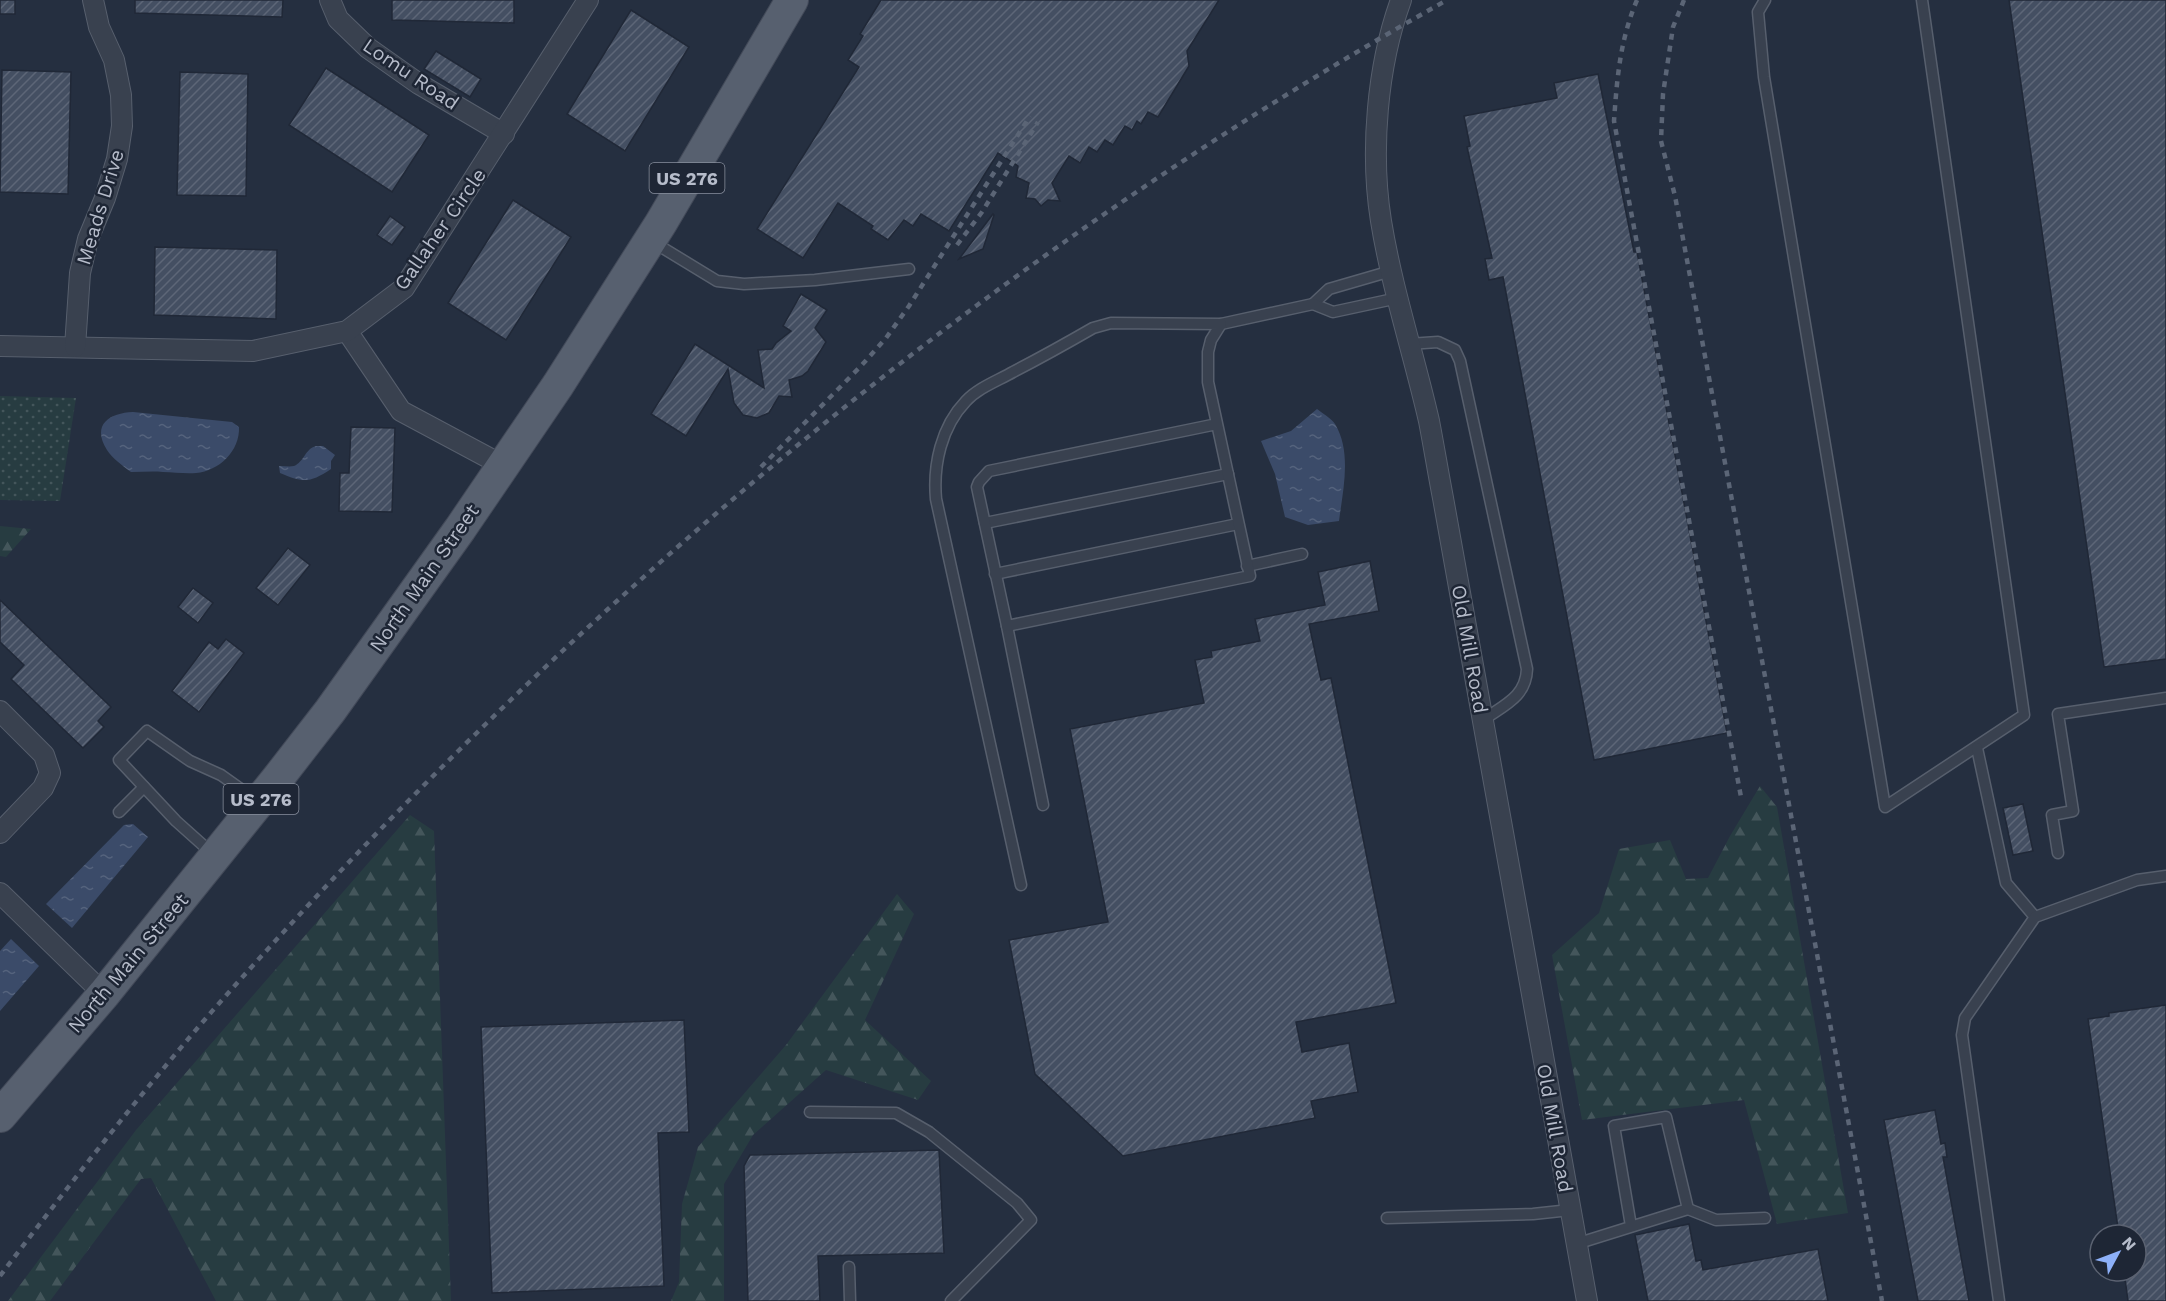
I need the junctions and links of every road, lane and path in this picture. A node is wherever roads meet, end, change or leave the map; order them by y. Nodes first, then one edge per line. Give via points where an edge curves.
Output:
1 (93, 0) edge
2 (330, 0) edge
3 (588, 0) edge
4 (792, 0) edge
5 (1401, 0) edge
6 (1765, 0) edge
7 (1922, 0) edge
8 (504, 134) junction
9 (650, 240) junction
10 (909, 269) dead end
11 (1391, 271) junction
12 (1398, 297) junction
13 (1313, 304) junction
14 (1221, 324) junction
15 (347, 331) junction
16 (1409, 344) junction
17 (0, 346) edge
18 (75, 347) junction
19 (1217, 424) junction
20 (502, 465) junction
21 (1228, 474) junction
22 (985, 523) junction
23 (1238, 524) junction
24 (1302, 554) dead end
25 (1247, 566) junction
26 (996, 574) junction
27 (1007, 626) junction
28 (2166, 698) edge
29 (0, 711) edge
30 (1483, 720) junction
31 (1977, 748) junction
32 (144, 787) junction
33 (259, 801) junction
34 (1043, 805) dead end
35 (118, 812) dead end
36 (0, 833) edge
37 (2058, 852) dead end
38 (216, 857) junction
39 (2166, 876) edge
40 (1021, 885) dead end
41 (0, 893) edge
42 (2035, 917) junction
43 (104, 994) junction
44 (810, 1112) dead end
45 (0, 1116) edge
46 (1688, 1209) junction
47 (1570, 1210) junction
48 (1387, 1218) dead end
49 (1765, 1218) dead end
50 (1631, 1227) junction
51 (1576, 1244) junction
52 (849, 1267) dead end
53 (849, 1301) edge
54 (951, 1301) edge
55 (1587, 1301) edge
56 (1999, 1301) edge

1 - 18 street, Meads Drive via 99,27 114,60 122,126 117,159 80,273
2 - 8 street, Lomu Road via 338,19 368,48 419,84
3 - 8 street, Gallaher Circle
4 - 9 main road, North Main Street / US 276
5 - 11 street, Old Mill Road via 1386,54 1376,156 1381,220
6 - 31 lane via 1758,12 1764,77 1885,807
7 - 31 lane via 2024,715
8 - 15 street, Gallaher Circle via 404,288
9 - 10 lane via 717,281 744,285
9 - 20 main road, North Main Street / US 276
11 - 12 street, Old Mill Road
11 - 13 lane via 1329,289
12 - 13 lane via 1333,312
12 - 16 street, Old Mill Road
13 - 14 lane
14 - 19 lane via 1211,340 1207,364
14 - 40 lane via 1111,323 1093,328 968,399 941,445 936,499
15 - 18 street, Gallaher Circle via 253,351
15 - 20 street via 401,411
16 - 30 street, Old Mill Road via 1429,422
16 - 30 lane via 1438,342 1455,350 1460,361 1527,669 1527,681 1521,691
17 - 18 street, Gallaher Circle
19 - 21 lane
19 - 22 lane via 989,471 977,487
20 - 33 main road, North Main Street / US 276 via 330,711
21 - 22 lane
21 - 23 lane
22 - 26 lane
23 - 25 lane
23 - 26 lane
24 - 25 lane
25 - 27 lane via 1250,576
26 - 27 lane
27 - 34 lane
28 - 37 lane via 2058,714 2073,811 2052,815
29 - 36 street via 44,755 50,773 43,788
30 - 47 street, Old Mill Road
31 - 42 lane via 2006,883
32 - 33 lane via 118,760 147,731
32 - 35 lane
32 - 38 lane
33 - 38 main road, North Main Street / US 276
38 - 43 main road, North Main Street / US 276
39 - 42 lane via 2137,880
41 - 43 street
42 - 56 lane via 1965,1018 1962,1035
43 - 45 main road, North Main Street / US 276
44 - 54 lane via 896,1113 929,1132 1017,1203 1031,1220
46 - 49 lane via 1716,1220
46 - 50 lane
46 - 50 lane via 1666,1117 1614,1125
47 - 48 lane
47 - 51 street, Old Mill Road
50 - 51 lane
51 - 55 street, Old Mill Road
52 - 53 lane

